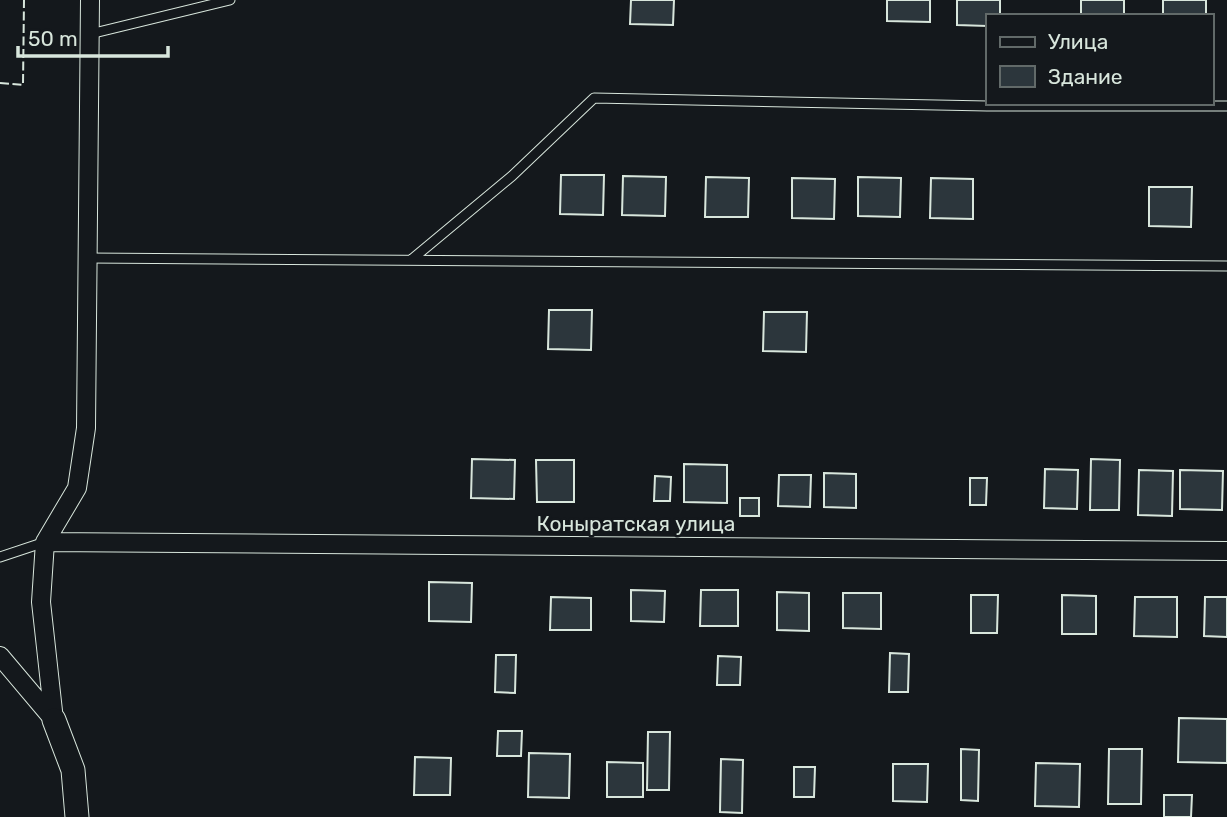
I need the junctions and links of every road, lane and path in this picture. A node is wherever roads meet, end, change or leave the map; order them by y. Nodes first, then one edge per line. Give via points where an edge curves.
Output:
1 (90, 0) edge
2 (230, 0) edge
3 (90, 34) junction
4 (1227, 106) edge
5 (88, 258) junction
6 (411, 260) junction
7 (1227, 266) edge
8 (45, 542) junction
9 (1227, 551) edge
10 (0, 556) edge
11 (0, 656) edge
12 (54, 720) junction
13 (77, 817) edge

1 - 3 street
2 - 3 lane
3 - 5 street
4 - 6 lane via 593,97 512,176
5 - 6 lane
5 - 8 street via 86,428 77,488
6 - 7 lane
8 - 9 street, Коныратская улица
8 - 10 lane
8 - 12 street via 41,602
11 - 12 street
12 - 13 street via 73,770

